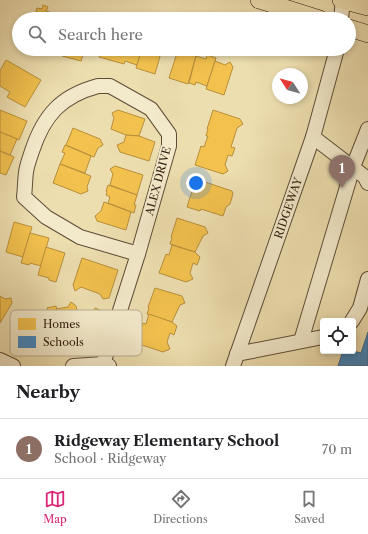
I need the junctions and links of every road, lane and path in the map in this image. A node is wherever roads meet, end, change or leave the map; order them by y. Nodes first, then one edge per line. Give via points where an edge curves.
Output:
1 (259, 0) edge
2 (342, 0) edge
3 (368, 7) edge
4 (298, 12) edge
5 (341, 12) edge
6 (356, 30) edge
7 (368, 34) edge
8 (335, 56) edge
9 (368, 129) edge
10 (314, 137) junction
11 (368, 162) edge
12 (353, 167) junction
13 (368, 183) edge
14 (138, 254) junction
15 (368, 279) edge
16 (122, 310) edge
17 (354, 318) edge
18 (320, 338) edge
19 (301, 341) junction
20 (0, 360) edge
21 (235, 360) edge
22 (106, 365) edge
23 (13, 366) edge
24 (74, 366) edge

1 - 4 main road
2 - 3 main road
2 - 5 street
6 - 7 main road
8 - 10 street, RIDGEWAY
9 - 12 street
10 - 12 street
10 - 21 street, RIDGEWAY
11 - 12 street
12 - 13 street
12 - 19 street
14 - 14 street, ALEX DRIVE via 169,146 169,134 151,109 110,86 83,90 64,100 50,115 37,136 26,170 24,196 46,217 80,237
14 - 16 street, ALEX DRIVE
15 - 17 street via 360,308
18 - 19 street
19 - 21 street
20 - 23 street
22 - 24 street

